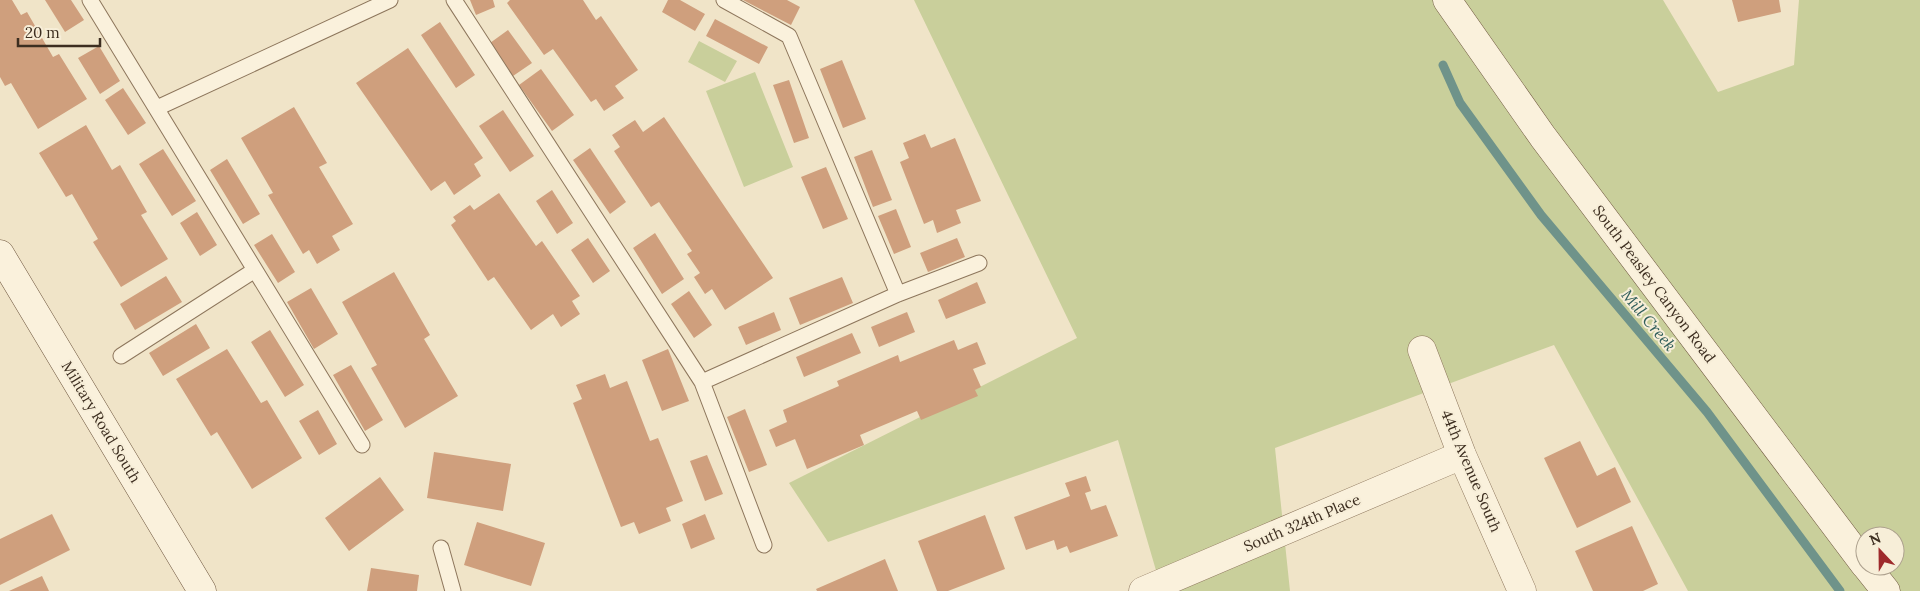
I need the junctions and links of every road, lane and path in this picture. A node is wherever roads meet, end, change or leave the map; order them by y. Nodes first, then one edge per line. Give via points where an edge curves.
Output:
1 (90, 0) edge
2 (390, 0) edge
3 (454, 0) edge
4 (724, 0) edge
5 (1447, 0) edge
6 (157, 108) junction
7 (0, 254) edge
8 (978, 263) dead end
9 (255, 270) junction
10 (898, 294) junction
11 (1422, 350) dead end
12 (121, 356) dead end
13 (702, 382) junction
14 (362, 445) dead end
15 (1462, 455) junction
16 (764, 545) dead end
17 (441, 548) dead end
18 (1855, 550) edge
19 (1874, 576) edge
20 (202, 591) edge
21 (453, 591) edge
22 (1143, 591) edge
23 (1522, 591) edge
24 (1886, 591) edge

1 - 6 lane
2 - 6 lane
3 - 13 lane
4 - 10 lane via 789,36
5 - 18 main road, South Peasley Canyon Road via 1543,137
6 - 9 lane
7 - 20 main road, Military Road South
8 - 10 lane
9 - 12 lane
9 - 14 lane
10 - 13 lane
11 - 15 main road, 44th Avenue South
13 - 16 lane
15 - 22 main road, South 324th Place
15 - 23 main road, 44th Avenue South
17 - 21 lane
19 - 24 main road, South Peasley Canyon Road

